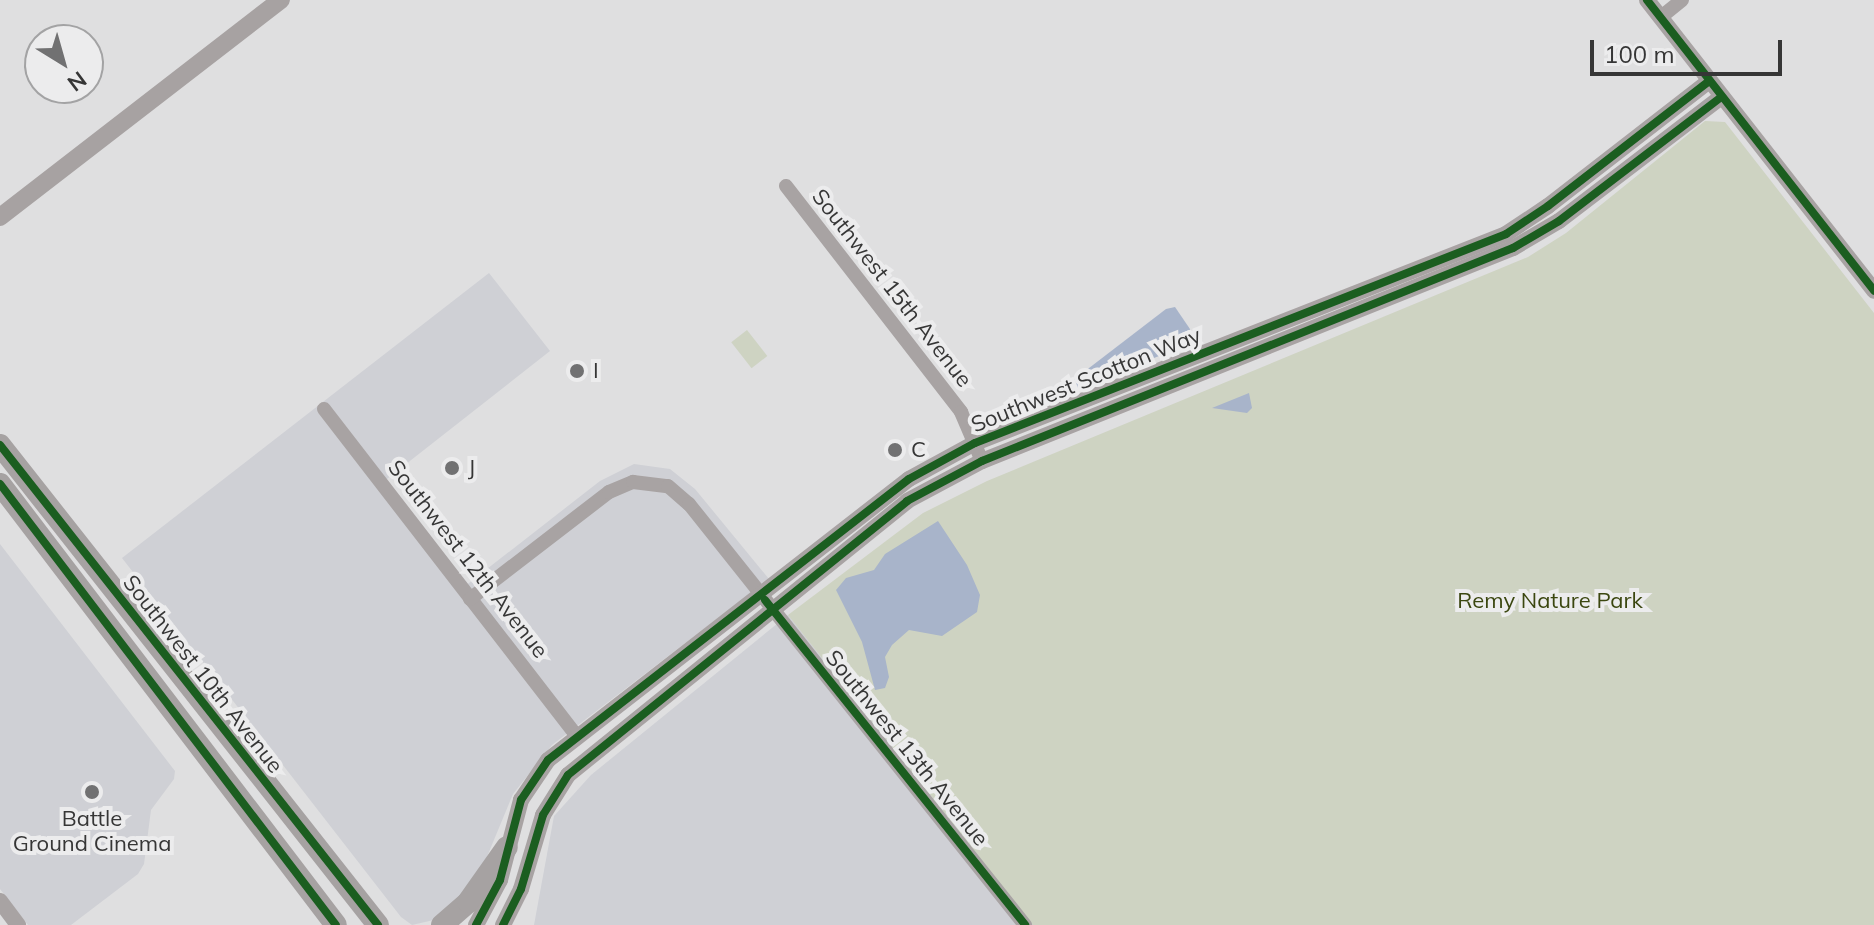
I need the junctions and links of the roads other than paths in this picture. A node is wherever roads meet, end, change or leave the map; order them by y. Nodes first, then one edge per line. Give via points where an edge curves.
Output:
1 (281, 0) edge
2 (1647, 0) edge
3 (1682, 0) edge
4 (1661, 17) junction
5 (1709, 81) junction
6 (1721, 97) junction
7 (786, 186) dead end
8 (0, 217) edge
9 (1422, 267) junction
10 (1428, 283) junction
11 (1874, 291) edge
12 (324, 409) dead end
13 (975, 443) junction
14 (0, 445) edge
15 (982, 461) junction
16 (0, 484) edge
17 (760, 594) junction
18 (470, 599) junction
19 (773, 609) junction
20 (577, 736) junction
21 (507, 847) junction
22 (0, 901) edge
23 (18, 925) edge
24 (336, 925) edge
25 (378, 925) edge
26 (442, 925) edge
27 (476, 925) edge
28 (503, 925) edge
29 (1025, 925) edge

1 - 8 main road
2 - 4 street
3 - 4 street
4 - 5 street
5 - 6 street
5 - 9 street, Southwest Scotton Way via 1519,226
6 - 10 street, Southwest Scotton Way via 1539,234
6 - 11 street
7 - 13 street, Southwest 15th Avenue via 961,412
9 - 10 street
9 - 13 street, Southwest Scotton Way
10 - 15 street, Southwest Scotton Way
12 - 18 street, Southwest 12th Avenue
13 - 15 street, Southwest 15th Avenue
13 - 17 street, Southwest Scotton Way via 909,479
14 - 25 highway, Southwest 10th Avenue
15 - 19 street, Southwest Scotton Way via 907,501
16 - 24 highway, Southwest 10th Avenue
17 - 18 street, Southwest 13th Avenue via 680,494 653,482 633,482 609,492
17 - 19 street, Southwest 13th Avenue
17 - 20 street, Southwest Scotton Way
18 - 20 street, Southwest 12th Avenue
19 - 28 street, Southwest Scotton Way via 561,783 537,830 521,889
19 - 29 street, Southwest 13th Avenue
20 - 21 street, Southwest Scotton Way via 531,782
21 - 26 highway via 468,902
21 - 27 street, Southwest Scotton Way via 496,893
22 - 23 street

